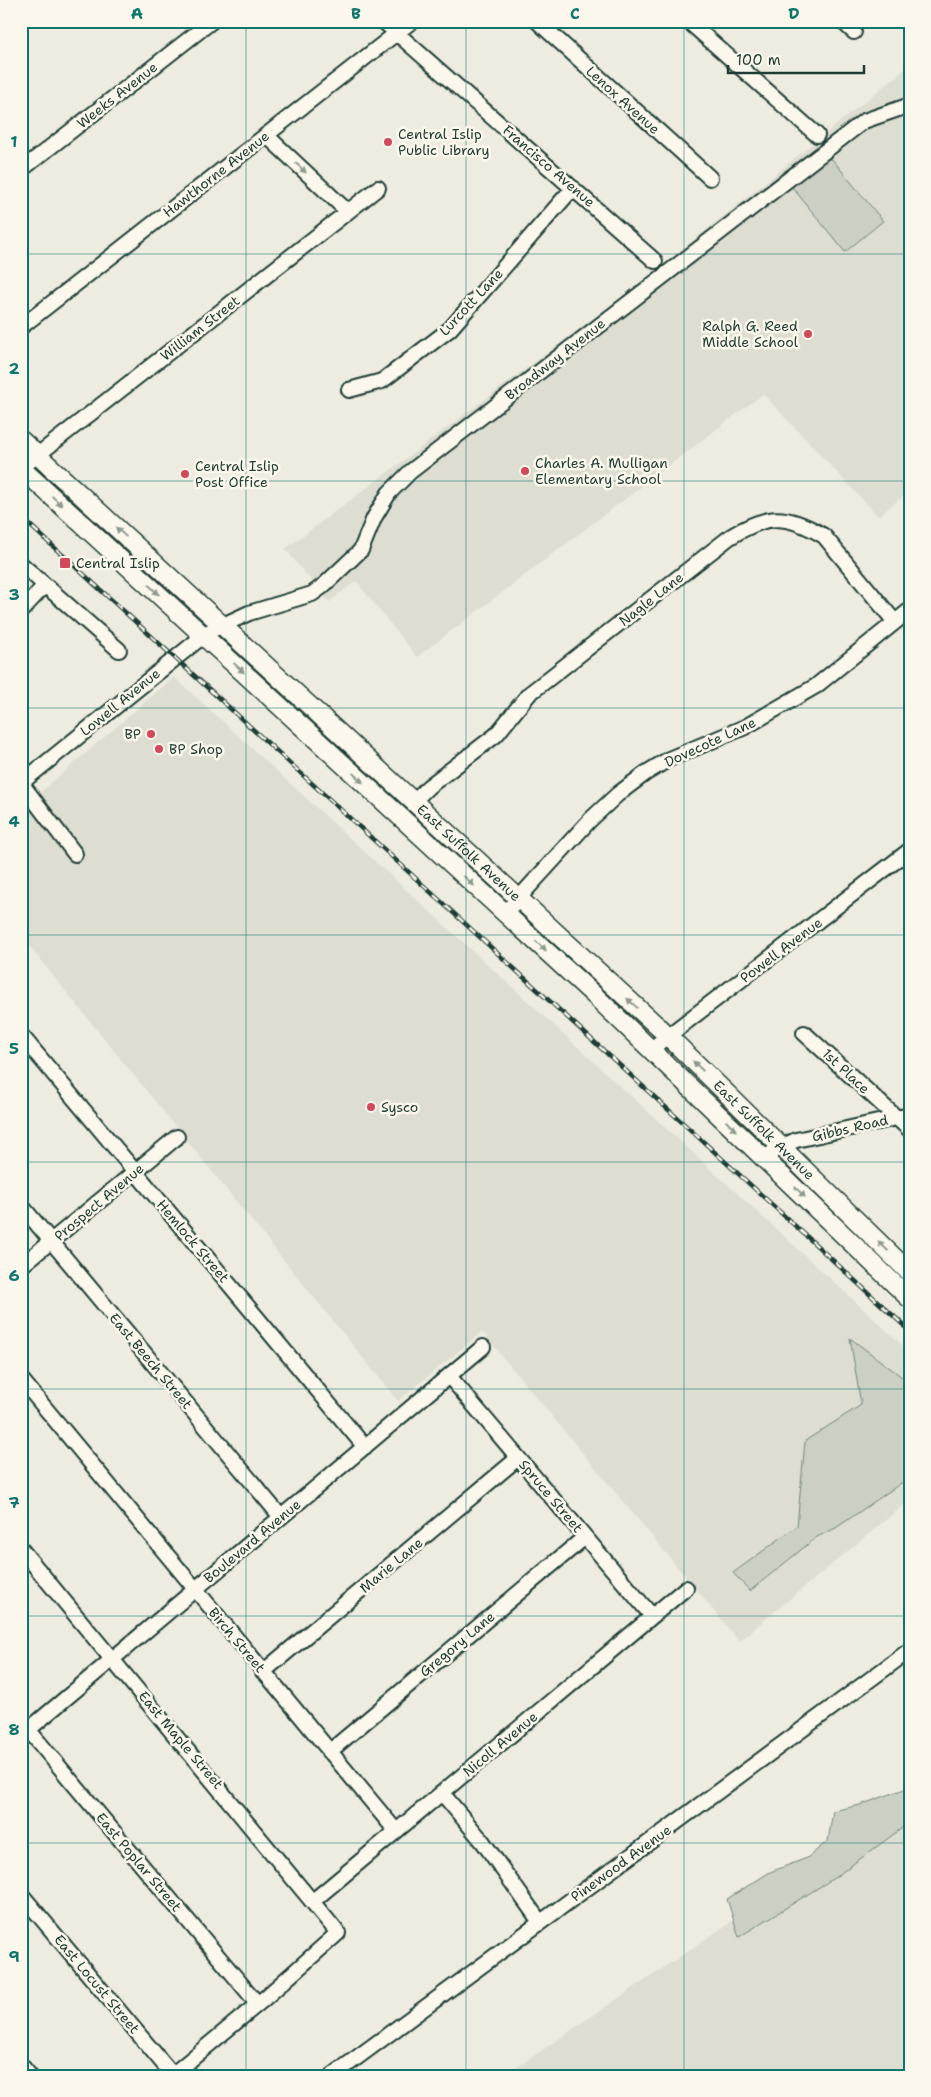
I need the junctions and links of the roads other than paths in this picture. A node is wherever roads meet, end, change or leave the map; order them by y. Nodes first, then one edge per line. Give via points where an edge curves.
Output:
1 (212, 21) edge
2 (383, 21) edge
3 (412, 21) edge
4 (537, 21) edge
5 (688, 21) edge
6 (842, 21) edge
7 (854, 32) dead end
8 (397, 33) junction
9 (910, 104) edge
10 (266, 135) junction
11 (818, 135) dead end
12 (21, 170) edge
13 (710, 178) dead end
14 (378, 188) dead end
15 (574, 188) junction
16 (347, 211) junction
17 (656, 261) dead end
18 (21, 327) edge
19 (348, 390) dead end
20 (21, 440) edge
21 (37, 455) junction
22 (21, 468) edge
23 (21, 564) edge
24 (45, 586) junction
25 (910, 610) edge
26 (21, 611) edge
27 (895, 622) junction
28 (221, 625) junction
29 (203, 635) junction
30 (119, 650) dead end
31 (21, 783) edge
32 (413, 802) junction
33 (910, 850) edge
34 (75, 854) dead end
35 (518, 899) junction
36 (505, 913) junction
37 (804, 1033) dead end
38 (21, 1035) edge
39 (668, 1036) junction
40 (651, 1049) junction
41 (910, 1115) edge
42 (896, 1117) junction
43 (910, 1130) edge
44 (177, 1137) dead end
45 (781, 1147) junction
46 (765, 1158) junction
47 (135, 1172) junction
48 (21, 1205) edge
49 (52, 1242) junction
50 (21, 1266) edge
51 (910, 1273) edge
52 (910, 1299) edge
53 (483, 1347) dead end
54 (449, 1376) junction
55 (21, 1379) edge
56 (364, 1447) junction
57 (518, 1458) junction
58 (280, 1517) junction
59 (586, 1537) junction
60 (21, 1549) edge
61 (686, 1588) dead end
62 (195, 1590) junction
63 (652, 1616) junction
64 (910, 1650) edge
65 (113, 1658) junction
66 (263, 1672) junction
67 (24, 1729) edge
68 (329, 1752) junction
69 (442, 1793) junction
70 (396, 1831) junction
71 (21, 1894) edge
72 (313, 1901) junction
73 (540, 1922) junction
74 (258, 2004) junction
75 (21, 2065) edge
76 (171, 2075) edge
77 (30, 2076) edge
78 (332, 2076) edge

1 - 12 street, Weeks Avenue
2 - 8 street, Francisco Avenue
3 - 8 street, Hawthorne Avenue
4 - 13 street, Lenox Avenue
5 - 11 street
6 - 7 street
8 - 10 street, Hawthorne Avenue
8 - 15 street, Francisco Avenue
9 - 28 street, Broadway Avenue via 864,121 410,472 389,493 361,550 324,586 312,594
10 -> 16 street
10 - 18 street, Hawthorne Avenue
14 - 16 street, William Street
15 - 17 street, Francisco Avenue
15 - 19 street, Lurcott Lane via 450,329 382,381
16 - 21 street, William Street
20 - 21 main road, East Suffolk Avenue
21 - 22 street, William Street
28 -> 21 main road, East Suffolk Avenue
22 -> 29 main road, East Suffolk Avenue
23 - 24 street
24 - 26 street
24 - 30 street
25 - 27 street, Dovecote Lane
27 - 32 street, Nagle Lane via 824,536 791,520 768,518 730,537 529,694 496,734
27 - 35 street, Dovecote Lane via 796,699 745,727 695,746 646,772 590,820
28 - 29 street, Lowell Avenue
28 - 32 main road, East Suffolk Avenue
29 - 31 street, Lowell Avenue
29 -> 36 main road, East Suffolk Avenue
31 - 34 street
32 - 35 main road, East Suffolk Avenue
33 - 39 street, Powell Avenue
35 - 36 street, Dovecote Lane
39 -> 35 main road, East Suffolk Avenue
36 -> 40 main road, East Suffolk Avenue
37 - 42 street, 1st Place
38 - 47 street, Hemlock Street
39 - 40 street, Powell Avenue
45 -> 39 main road, East Suffolk Avenue
40 -> 46 main road, East Suffolk Avenue
41 - 42 street, Gibbs Road
42 - 43 street, 1st Place
42 - 45 street, Gibbs Road via 796,1140
44 - 47 street, Prospect Avenue
45 - 46 street, Gibbs Road
51 -> 45 main road, East Suffolk Avenue
46 -> 52 main road, East Suffolk Avenue
47 - 49 street, Prospect Avenue
47 - 56 street, Hemlock Street
48 - 49 street, East Beech Street
49 - 50 street, Prospect Avenue
49 - 58 street, East Beech Street
53 - 54 street, Boulevard Avenue
54 - 56 street, Boulevard Avenue
54 - 57 street, Spruce Street
55 - 62 street, Birch Street
56 - 58 street, Boulevard Avenue
57 - 59 street, Spruce Street
57 - 66 street, Marie Lane
58 - 62 street, Boulevard Avenue
59 - 63 street, Spruce Street
59 - 68 street, Gregory Lane
60 - 65 street, East Maple Street
61 - 63 street, Nicoll Avenue
62 - 65 street, Boulevard Avenue
62 - 66 street, Birch Street
63 - 69 street, Nicoll Avenue
64 - 73 street, Pinewood Avenue
65 - 67 street, Boulevard Avenue
65 - 72 street, East Maple Street
66 - 68 street, Birch Street
67 - 74 street, East Poplar Street
68 - 70 street, Birch Street
69 - 70 street, Nicoll Avenue
69 - 73 street via 483,1842
70 - 72 street, Nicoll Avenue
71 - 76 street, East Locust Street
72 - 74 street, East Maple Street via 338,1933
73 - 78 street, Pinewood Avenue
74 - 76 street
75 - 77 street

